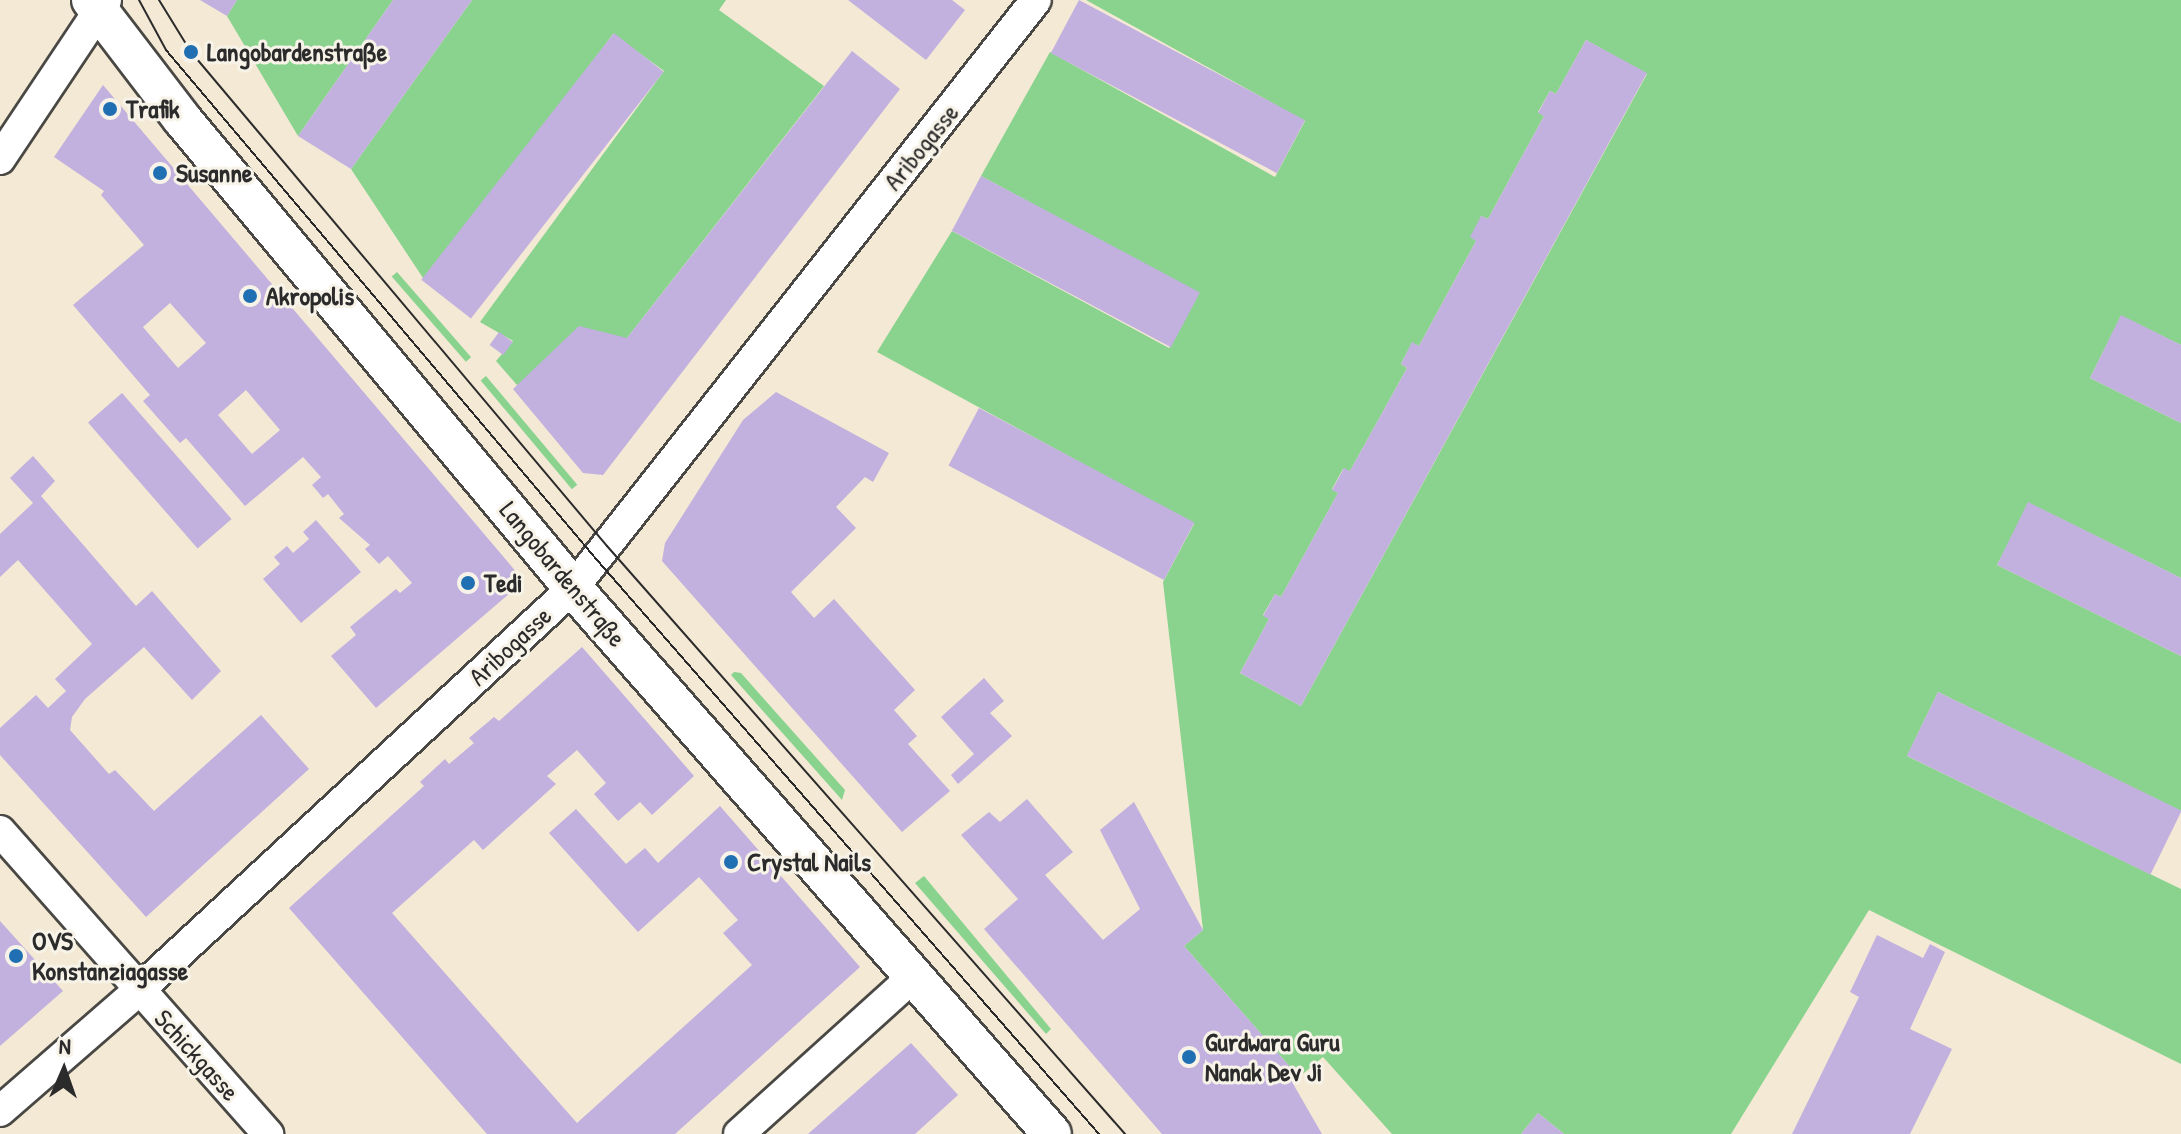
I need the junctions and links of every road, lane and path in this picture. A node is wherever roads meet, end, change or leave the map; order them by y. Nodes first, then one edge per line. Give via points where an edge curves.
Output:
1 (1028, 3) edge
2 (99, 4) edge
3 (0, 159) edge
4 (573, 588) junction
5 (0, 831) edge
6 (913, 977) junction
7 (139, 990) junction
8 (0, 1111) edge
9 (268, 1134) edge
10 (739, 1134) edge
11 (1052, 1134) edge

1 - 4 street, Aribogasse
2 - 3 street
2 - 4 street, Langobardenstraße via 192,131
4 - 6 street, Langobardenstraße
4 - 7 street, Aribogasse
5 - 7 street, Schickgasse
6 - 10 street
6 - 11 street, Langobardenstraße
7 - 8 street, Aribogasse
7 - 9 street, Schickgasse

